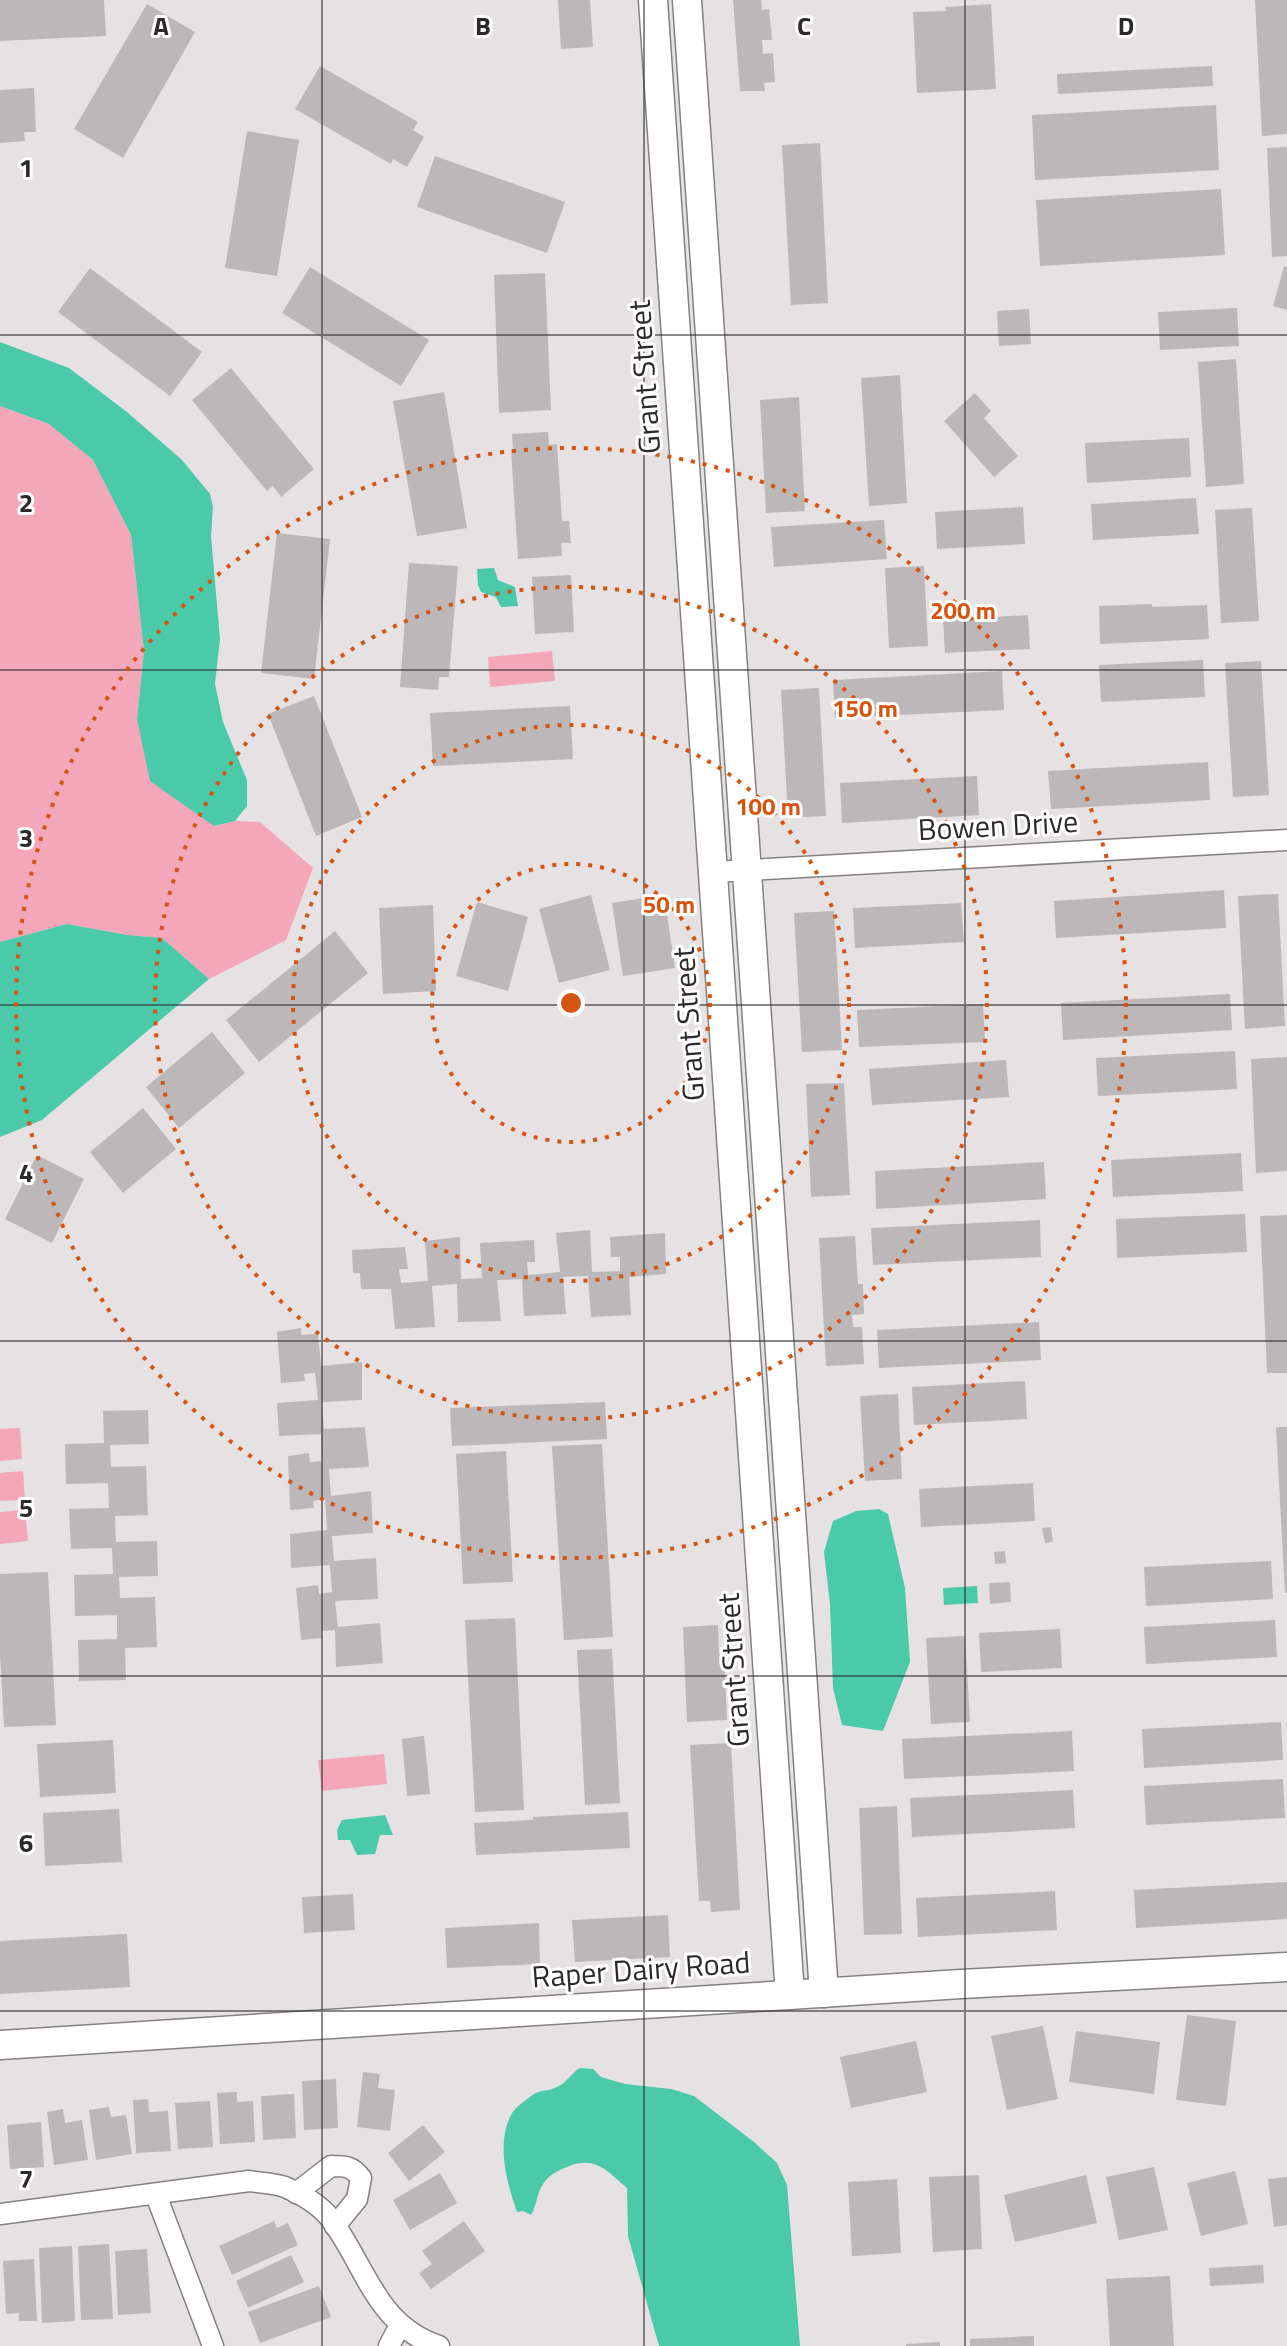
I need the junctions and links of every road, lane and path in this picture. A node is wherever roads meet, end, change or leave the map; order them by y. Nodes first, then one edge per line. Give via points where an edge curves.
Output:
1 (653, 0) edge
2 (687, 0) edge
3 (696, 119) junction
4 (662, 121) junction
5 (711, 341) junction
6 (677, 343) junction
7 (727, 594) junction
8 (694, 595) junction
9 (731, 641) junction
10 (697, 643) junction
11 (1287, 840) edge
12 (746, 870) junction
13 (713, 872) junction
14 (762, 1098) junction
15 (729, 1101) junction
16 (1287, 1967) edge
17 (824, 1993) junction
18 (790, 1995) junction
19 (0, 2045) edge
20 (296, 2193) junction
21 (156, 2195) junction
22 (0, 2214) edge
23 (335, 2226) junction
24 (400, 2325) junction
25 (213, 2346) edge
26 (389, 2346) edge
27 (439, 2346) edge

1 - 4 street, Grant Street
2 - 3 street
3 - 4 street
3 - 5 street
4 - 6 street, Grant Street
5 - 6 street
5 - 7 street
6 - 8 street, Grant Street
7 - 8 street
7 - 9 street
8 - 10 street, Grant Street
9 - 10 street
9 - 12 street
10 - 13 street, Grant Street
11 - 12 street, Bowen Drive
12 - 13 street, Bowen Drive
12 - 14 street
13 - 15 street, Grant Street
14 - 15 street
14 - 17 street
15 - 18 street, Grant Street
16 - 17 street, Raper Dairy Road
17 - 18 street, Raper Dairy Road
18 - 19 street, Raper Dairy Road
20 - 21 street via 249,2181
20 - 23 street
20 - 23 street via 331,2166 355,2170 361,2178 357,2199
21 - 22 street
21 - 25 street
23 - 24 street via 365,2280
24 - 26 street
24 - 27 street

